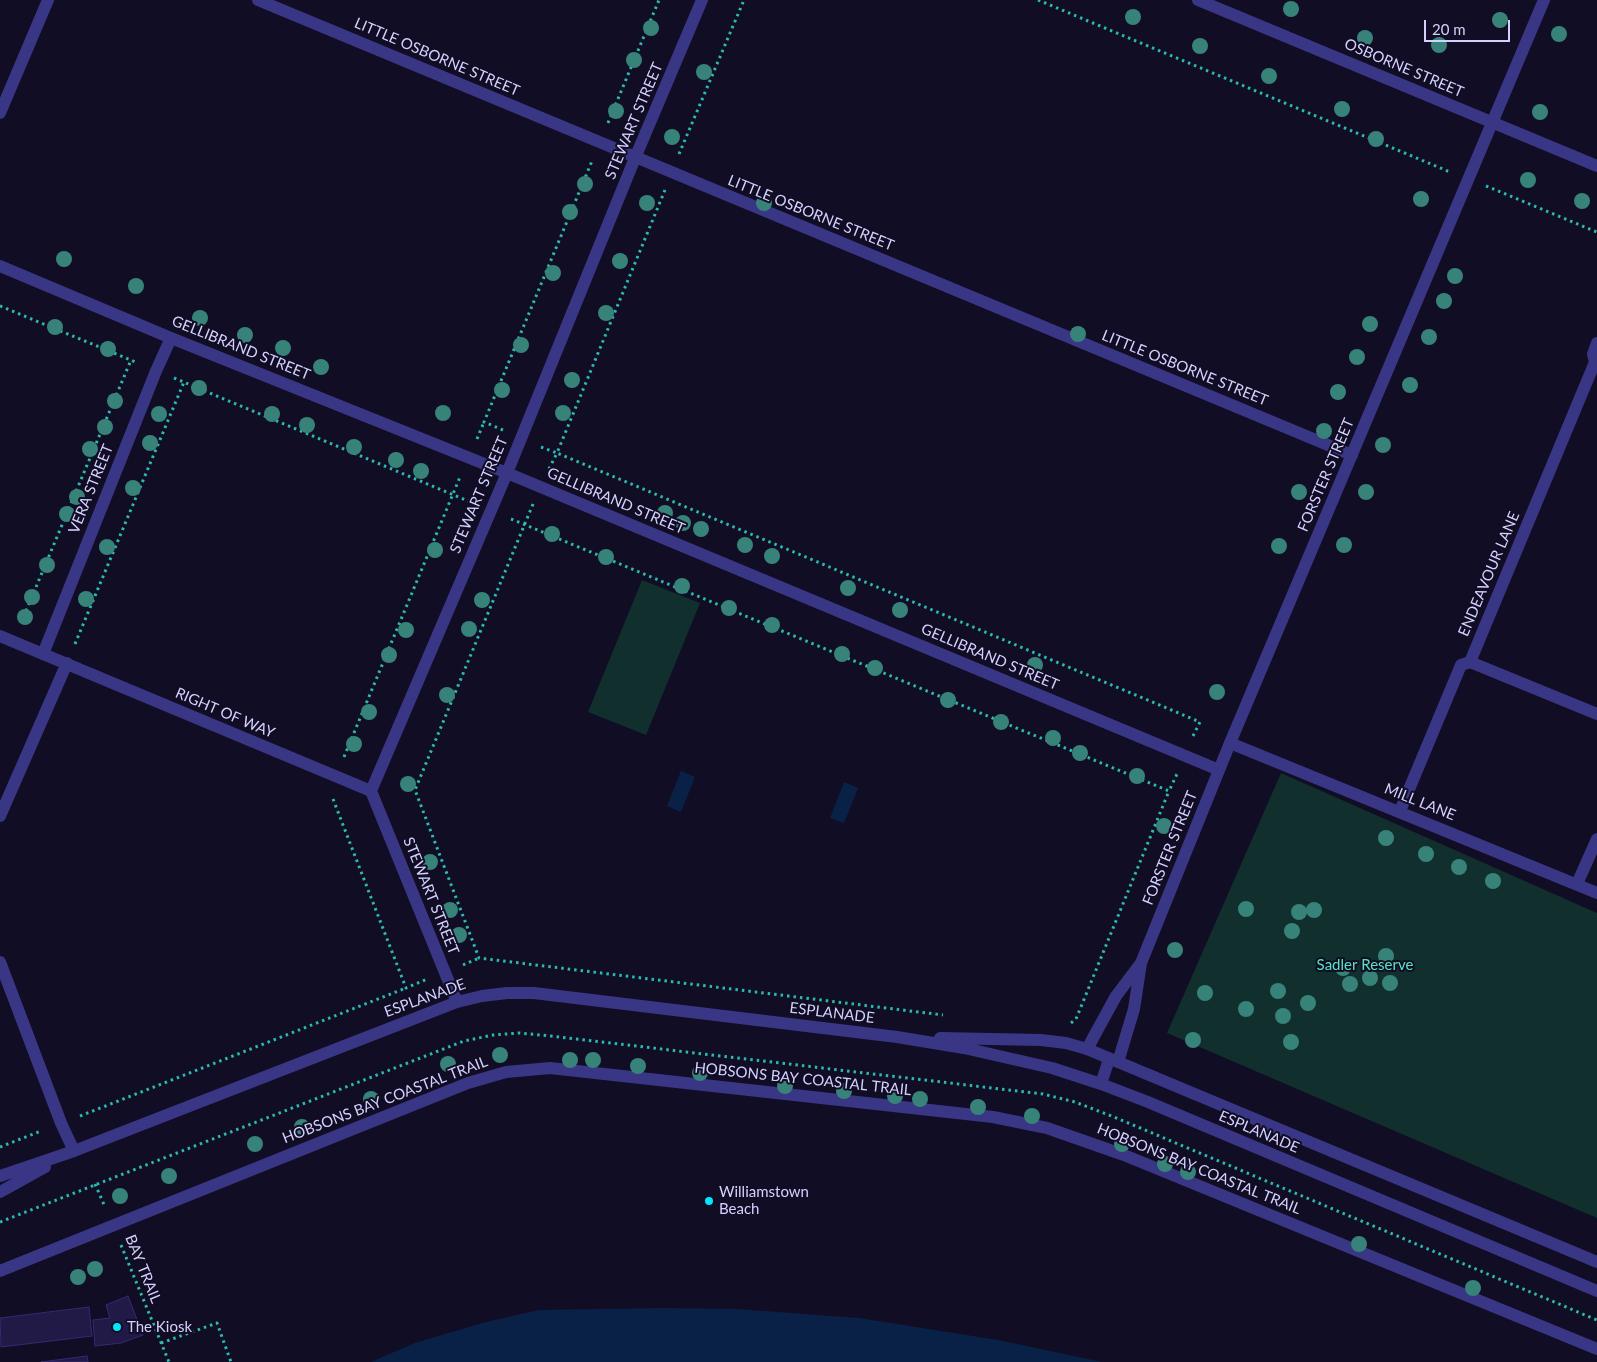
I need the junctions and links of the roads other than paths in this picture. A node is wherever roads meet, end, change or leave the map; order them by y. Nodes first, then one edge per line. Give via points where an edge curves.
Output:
1 (48, 0) edge
2 (258, 0) edge
3 (702, 0) edge
4 (1198, 0) edge
5 (1544, 0) edge
6 (0, 114) edge
7 (1492, 123) junction
8 (635, 158) junction
9 (1597, 166) edge
10 (0, 266) edge
11 (171, 338) junction
12 (1597, 343) edge
13 (1596, 362) edge
14 (1352, 455) junction
15 (507, 473) junction
16 (0, 636) edge
17 (43, 654) junction
18 (1470, 662) junction
19 (67, 663) junction
20 (1597, 714) edge
21 (1230, 743) junction
22 (1219, 770) junction
23 (370, 791) junction
24 (1400, 811) junction
25 (0, 816) edge
26 (1597, 839) edge
27 (1577, 884) junction
28 (1597, 893) edge
29 (0, 962) edge
30 (1141, 963) junction
31 (457, 1002) junction
32 (898, 1037) junction
33 (1087, 1049) junction
34 (1114, 1060) junction
35 (1101, 1084) junction
36 (74, 1151) junction
37 (0, 1176) edge
38 (0, 1192) edge
39 (1597, 1262) edge
40 (0, 1271) edge
41 (1597, 1292) edge
42 (1597, 1349) edge

1 - 6 street
2 - 8 street, LITTLE OSBORNE STREET
3 - 8 street, STEWART STREET
4 - 7 street, OSBORNE STREET
5 - 7 street, FORSTER STREET
7 - 9 street, OSBORNE STREET
7 - 14 street, FORSTER STREET
8 - 14 street, LITTLE OSBORNE STREET
8 - 15 street, STEWART STREET
10 - 11 street, GELLIBRAND STREET
11 - 15 street, GELLIBRAND STREET
11 - 17 street, VERA STREET
12 - 13 street, ENDEAVOUR LANE via 1593,354
13 - 18 street, ENDEAVOUR LANE
14 - 21 street, FORSTER STREET
15 - 22 street, GELLIBRAND STREET
15 - 23 street, STEWART STREET
16 - 17 street, RIGHT OF WAY
17 - 19 street, RIGHT OF WAY
18 - 20 street
18 - 24 street, ENDEAVOUR LANE via 1460,665
19 - 23 street, RIGHT OF WAY
19 - 25 street
21 - 22 street, FORSTER STREET
21 - 24 street, MILL LANE
22 - 30 street, FORSTER STREET
23 - 31 street, STEWART STREET
24 - 27 street, MILL LANE
26 - 27 street
27 - 28 street, MILL LANE
29 - 36 street
30 - 33 street, FORSTER STREET via 1116,996
30 - 34 street, FORSTER STREET via 1134,1009
31 - 32 street, ESPLANADE via 499,994 534,994
31 - 36 street, ESPLANADE
32 - 33 street, ESPLANADE via 1041,1040
32 - 35 street, ESPLANADE via 1026,1060
33 - 34 street, ESPLANADE
34 - 35 street, FORSTER STREET
34 - 39 street, ESPLANADE
35 - 41 street, ESPLANADE
36 - 37 street, ESPLANADE
36 - 38 street, ESPLANADE
40 - 42 street, HOBSONS BAY COASTAL TRAIL via 468,1083 512,1071 565,1069 993,1117 1048,1128 1124,1155

